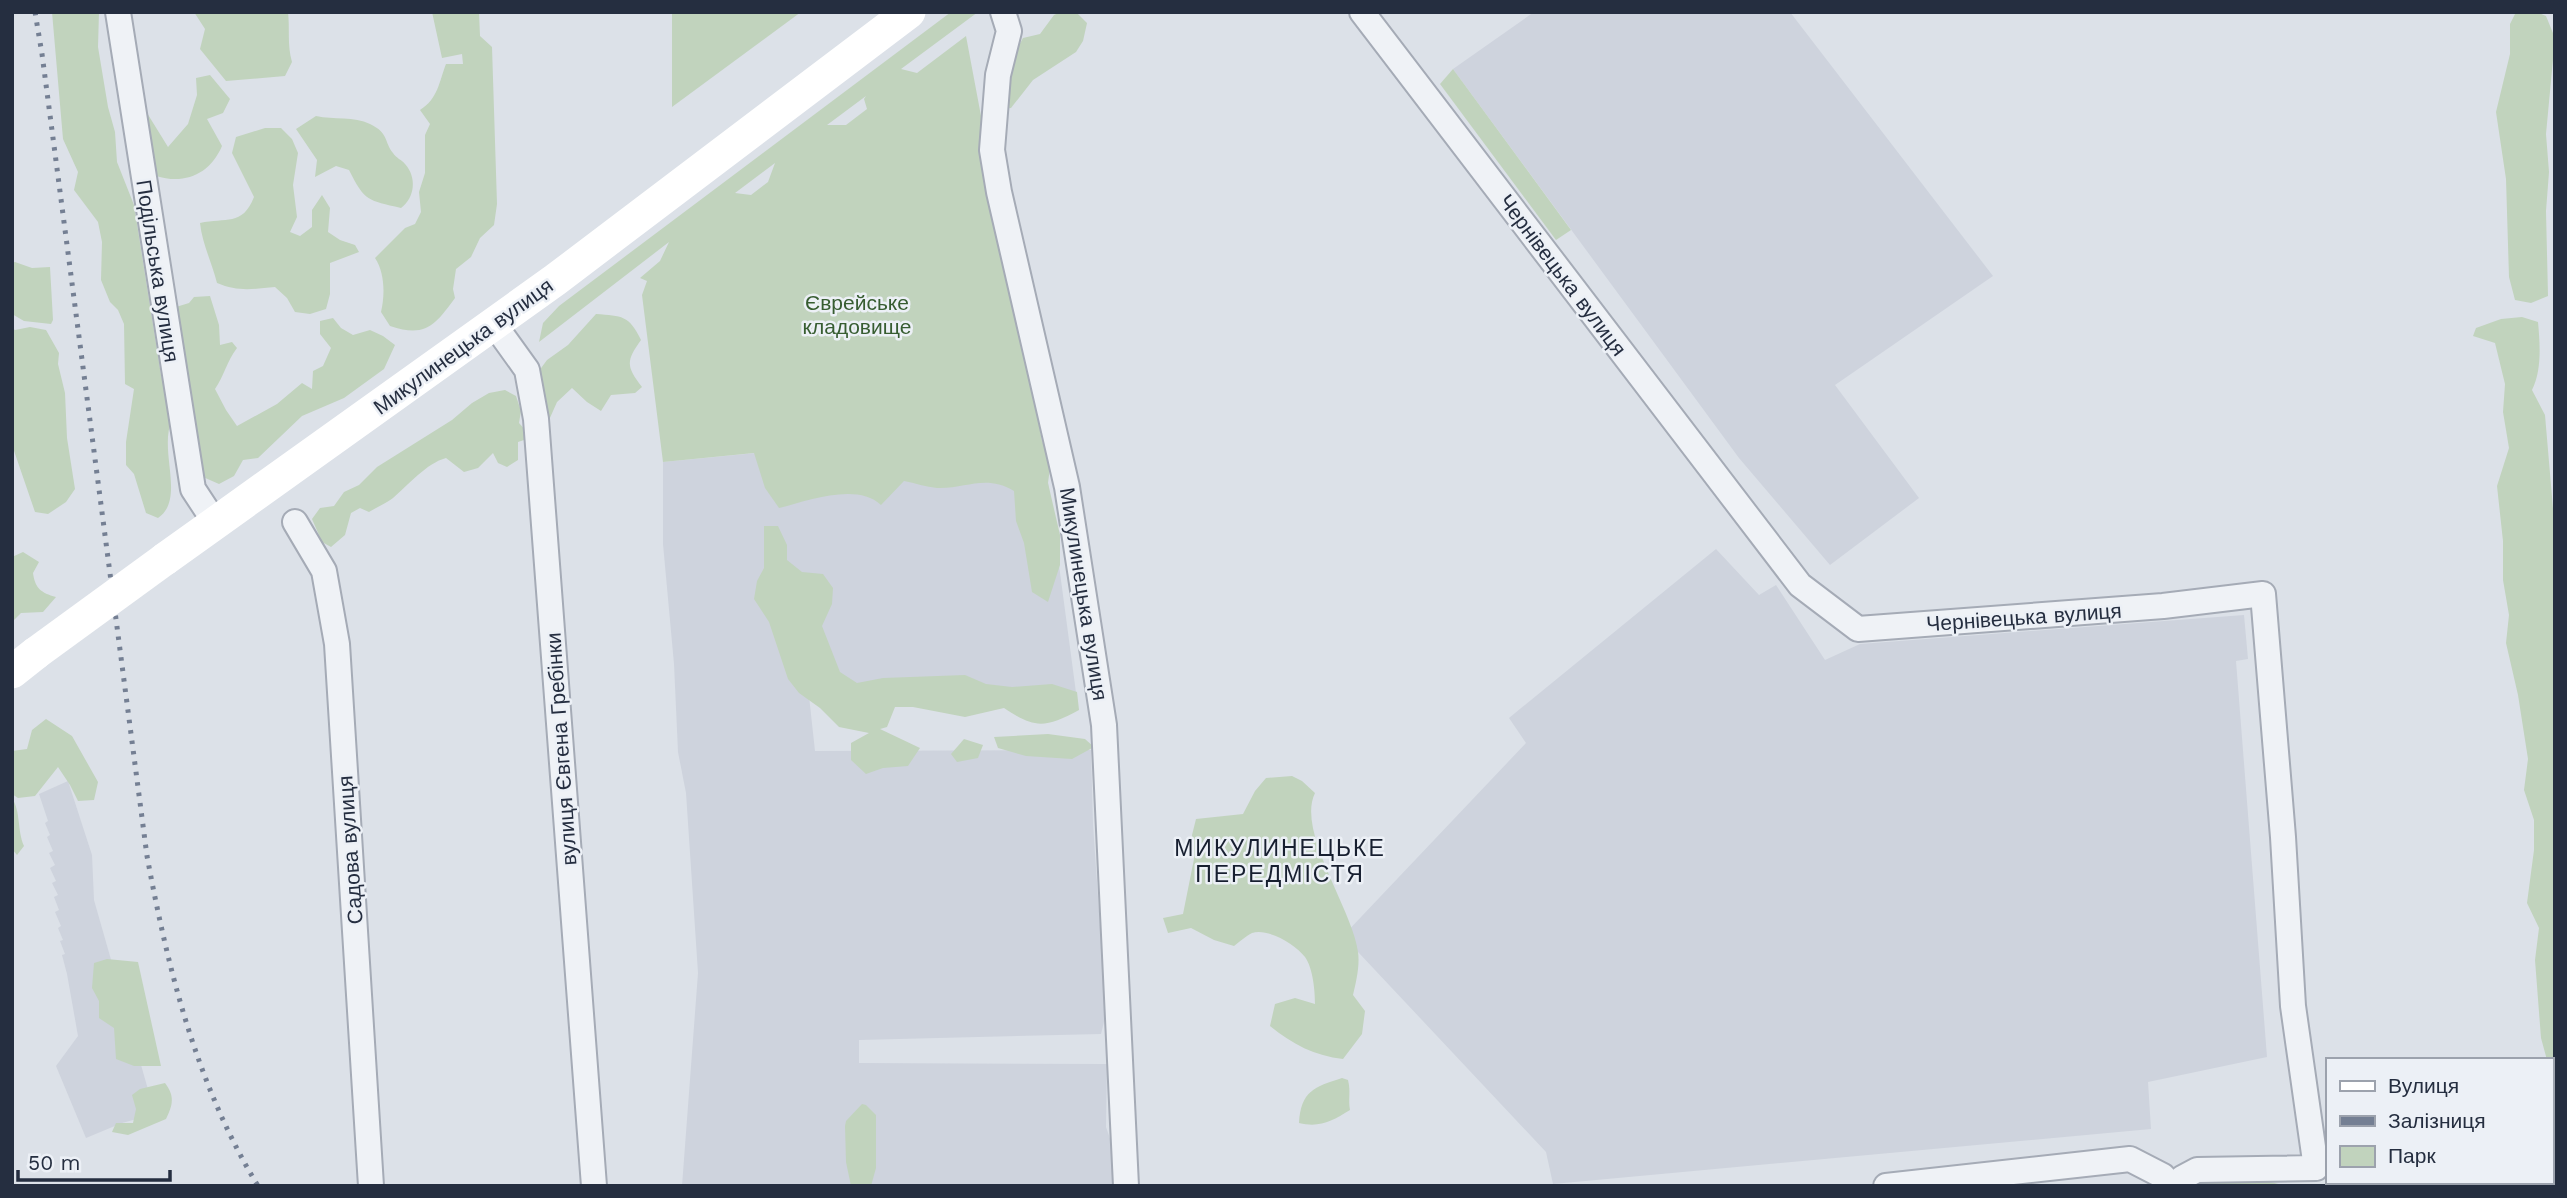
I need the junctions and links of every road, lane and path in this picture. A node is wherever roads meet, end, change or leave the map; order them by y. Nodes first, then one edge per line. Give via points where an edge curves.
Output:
1 (118, 12) edge
2 (909, 12) edge
3 (1003, 12) edge
4 (1362, 12) edge
5 (494, 324) junction
6 (295, 522) dead end
7 (216, 524) junction
8 (24, 663) edge
9 (371, 1186) edge
10 (594, 1186) edge
11 (1126, 1186) edge
12 (1886, 1186) edge
13 (2174, 1186) edge

1 - 7 street, Подільська вулиця via 193,489
2 - 5 main road, Микулинецька вулиця
3 - 11 street, Микулинецька вулиця via 1009,31 994,101 992,150 1067,487 1104,725
4 - 13 street, Чернівецька вулиця via 1800,585 1858,629 2263,594 2293,1006 2316,1168 2197,1170
5 - 7 main road, Микулинецька вулиця
5 - 10 street, вулиця Євгена Гребінки via 527,370 536,419
6 - 9 street, Садова вулиця via 324,570 337,644
7 - 8 main road, Микулинецька вулиця, bridge
12 - 13 street, Чернівецька вулиця via 2130,1159

